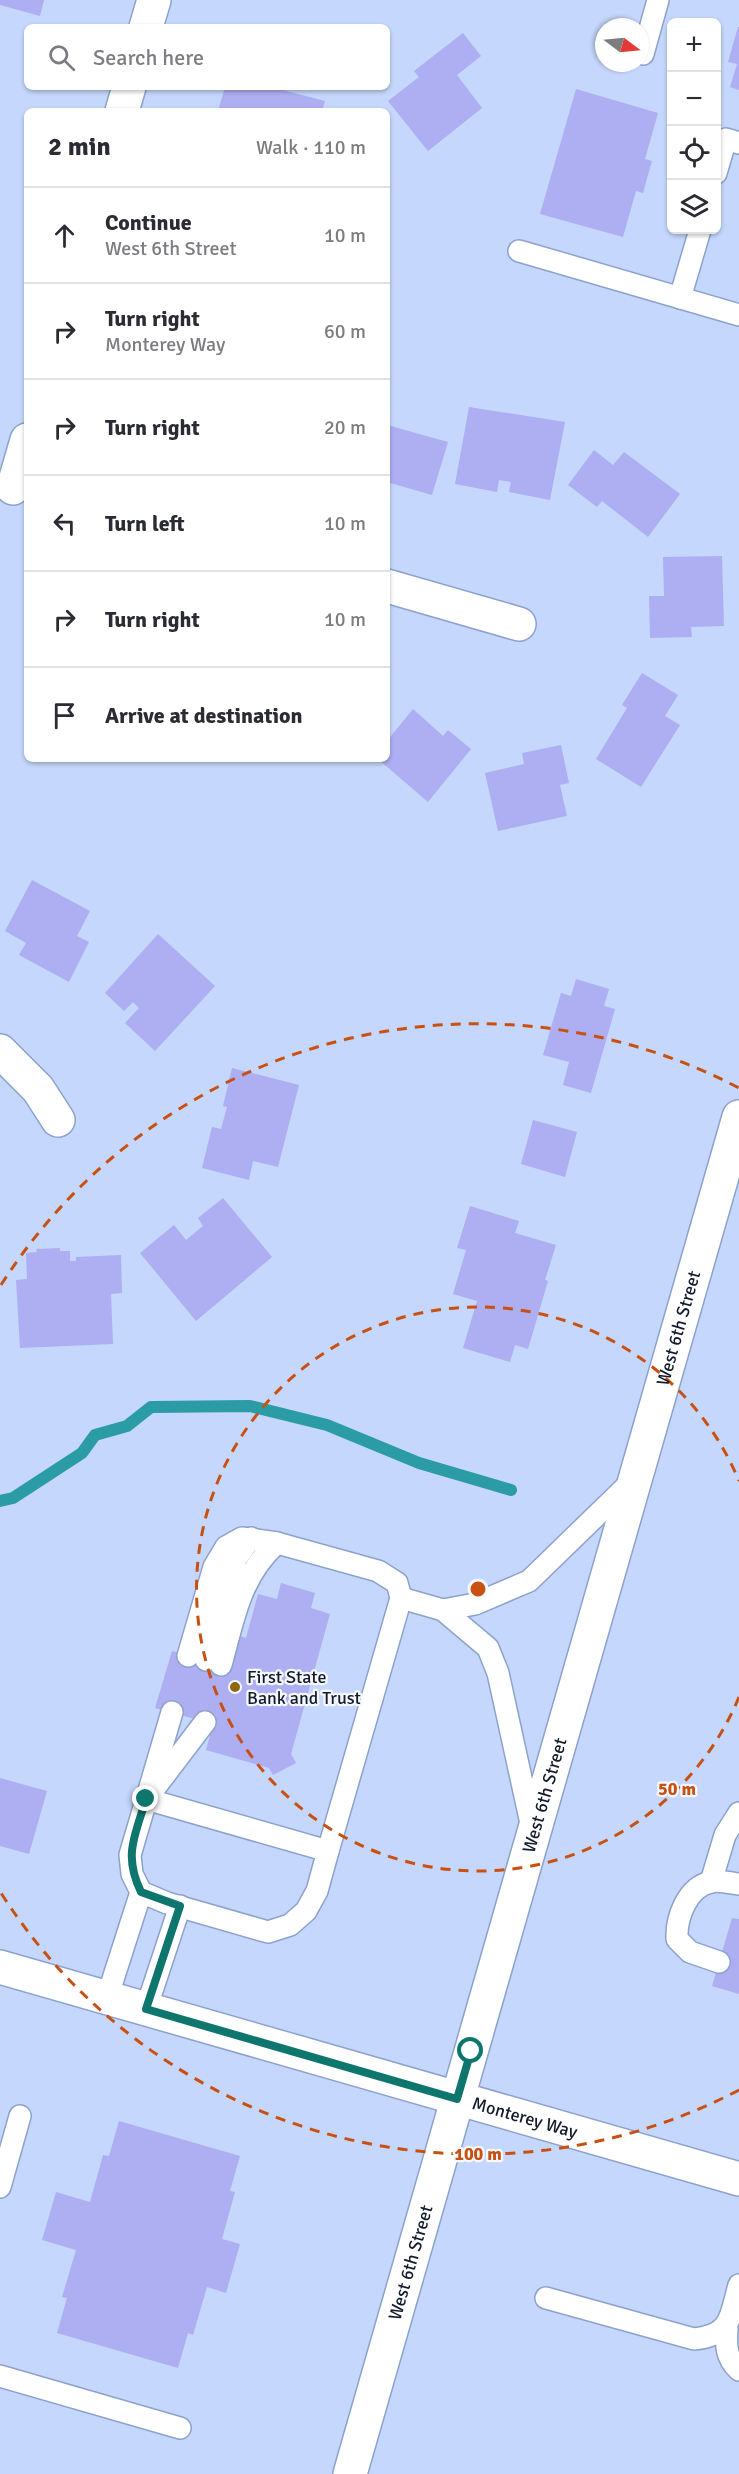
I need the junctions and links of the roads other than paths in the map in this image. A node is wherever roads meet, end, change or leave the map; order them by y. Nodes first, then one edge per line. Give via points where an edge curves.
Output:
1 (154, 0) edge
2 (658, 0) edge
3 (147, 24) edge
4 (649, 32) edge
5 (128, 90) edge
6 (123, 108) edge
7 (739, 143) edge
8 (721, 158) edge
9 (699, 234) edge
10 (519, 251) dead end
11 (680, 298) junction
12 (739, 315) edge
13 (24, 450) edge
14 (13, 488) edge
15 (390, 587) edge
16 (519, 624) dead end
17 (0, 1051) edge
18 (739, 1119) edge
19 (58, 1120) dead end
20 (635, 1478) junction
21 (277, 1543) junction
22 (401, 1598) junction
23 (443, 1610) junction
24 (146, 1799) junction
25 (739, 1813) edge
26 (533, 1834) junction
27 (328, 1851) junction
28 (711, 1882) junction
29 (739, 1884) edge
30 (141, 1892) junction
31 (180, 1906) junction
32 (719, 1962) dead end
33 (0, 1967) edge
34 (107, 1998) junction
35 (146, 2009) junction
36 (457, 2099) junction
37 (20, 2116) dead end
38 (739, 2179) edge
39 (0, 2187) edge
40 (739, 2285) edge
41 (546, 2298) dead end
42 (727, 2326) junction
43 (739, 2370) edge
44 (0, 2376) edge
45 (180, 2428) dead end
46 (350, 2474) edge

1 - 3 main road
2 - 4 lane
5 - 6 main road
7 - 8 lane via 726,139
9 - 11 lane
10 - 11 lane
11 - 12 lane
13 - 14 main road
15 - 16 main road
17 - 19 main road via 38,1089
18 - 20 main road, West 6th Street
20 - 23 lane via 529,1581 475,1604
20 - 26 main road, West 6th Street
21 - 21 lane via 242,1538 226,1547 214,1567 205,1660 260,1558
21 - 22 lane via 378,1571 396,1583
22 - 23 lane
22 - 27 lane
23 - 26 lane via 488,1648 498,1673
24 - 24 lane via 189,1717
24 - 27 lane
24 - 30 lane via 130,1855 132,1874
25 - 28 lane via 725,1835
26 - 36 main road, West 6th Street
27 - 31 lane via 317,1891 306,1911 290,1925 268,1932
28 - 29 lane
28 - 32 lane via 692,1893 676,1926 677,1939 690,1952
30 - 31 lane
30 - 34 lane
31 - 35 lane
33 - 34 main road, Monterey Way
34 - 35 main road, Monterey Way
35 - 36 main road, Monterey Way
36 - 38 main road, Monterey Way
36 - 46 main road, West 6th Street
37 - 39 lane
40 - 42 lane
41 - 42 lane via 694,2339 713,2337
42 - 43 lane via 726,2346 731,2362
44 - 45 lane

